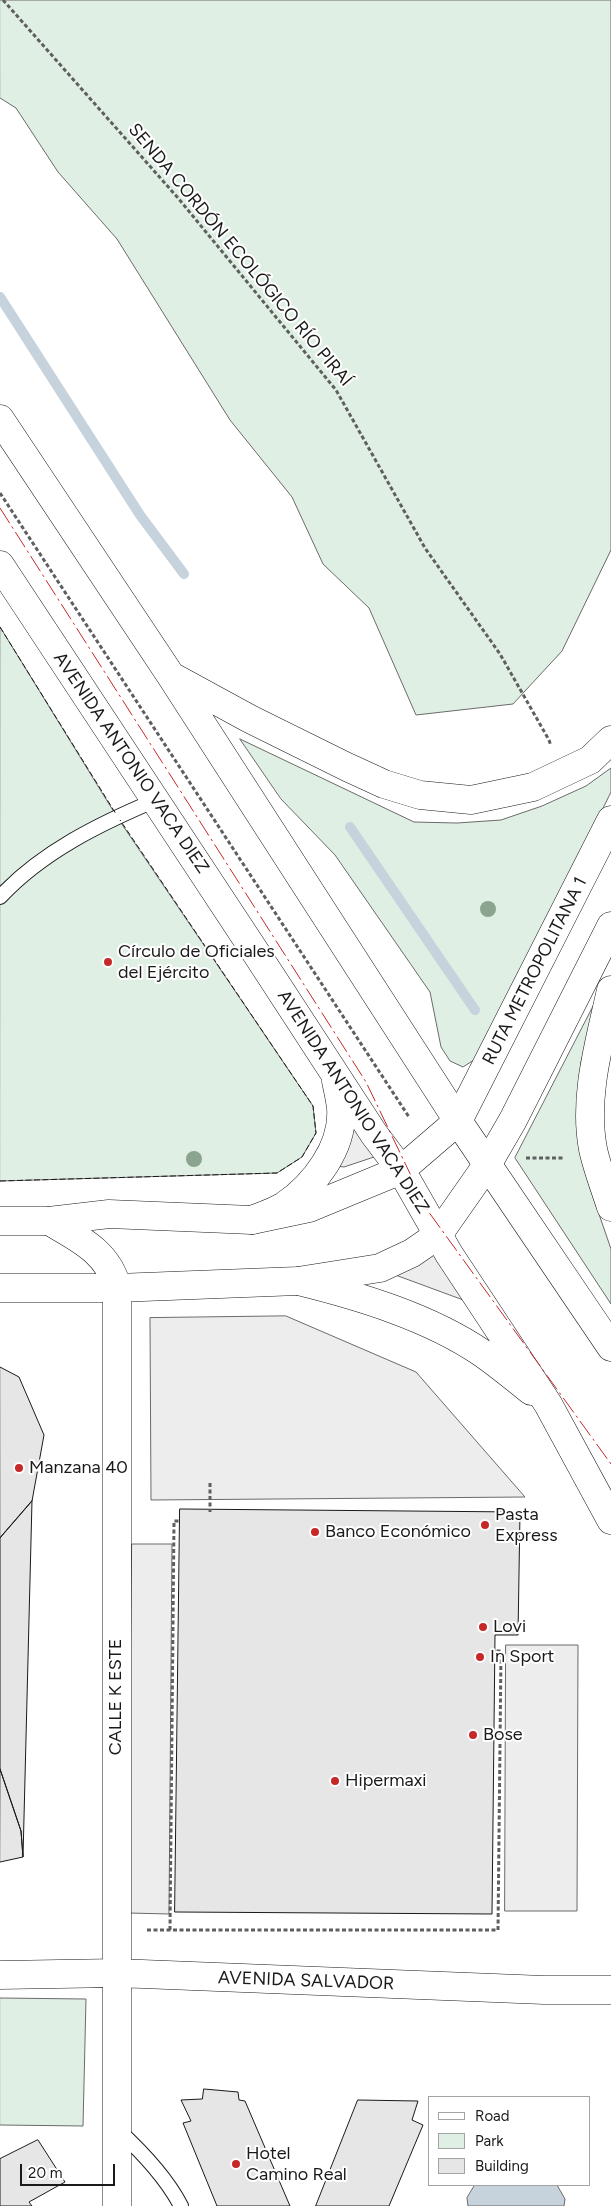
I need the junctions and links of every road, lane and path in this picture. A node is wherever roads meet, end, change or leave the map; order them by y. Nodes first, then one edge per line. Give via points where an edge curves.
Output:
1 (3, 0) edge
2 (0, 419) edge
3 (0, 493) edge
4 (0, 565) edge
5 (171, 676) junction
6 (611, 740) edge
7 (552, 752) dead end
8 (156, 800) junction
9 (611, 820) edge
10 (0, 898) edge
11 (611, 926) edge
12 (611, 990) edge
13 (334, 1073) junction
14 (409, 1117) dead end
15 (458, 1121) junction
16 (487, 1165) junction
17 (402, 1170) junction
18 (611, 1207) edge
19 (252, 1220) junction
20 (0, 1221) edge
21 (49, 1222) junction
22 (438, 1235) junction
23 (298, 1280) junction
24 (0, 1288) edge
25 (117, 1288) junction
26 (611, 1347) edge
27 (548, 1404) junction
28 (210, 1483) dead end
29 (210, 1512) dead end
30 (611, 1520) edge
31 (179, 1521) dead end
32 (495, 1651) dead end
33 (116, 1930) junction
34 (170, 1930) junction
35 (117, 1973) junction
36 (0, 1975) edge
37 (611, 1990) edge
38 (117, 2129) junction
39 (117, 2206) edge
40 (181, 2206) edge

1 - 7 path, SENDA CORDÓN ECOLÓGICO RÍO PIRAÍ via 178,198 336,390 425,548 500,654 549,740
2 - 5 main road
3 - 14 path
4 - 8 main road, AVENIDA ANTONIO VACA DIEZ
5 - 6 main road via 250,720 347,767 384,784 420,795 471,800 533,787 590,760
5 - 15 main road
8 - 10 lane via 117,817 43,859
8 - 13 main road, AVENIDA ANTONIO VACA DIEZ
9 - 15 main road, RUTA METROPOLITANA 1
11 - 16 main road
12 - 18 main road via 590,1098 593,1148
13 - 17 main road, AVENIDA ANTONIO VACA DIEZ
13 - 19 main road via 341,1109 337,1141 318,1175 298,1196 282,1208
15 - 16 main road
15 - 17 main road
16 - 22 main road
16 - 26 main road
17 - 19 main road via 309,1208
17 - 22 main road, AVENIDA ANTONIO VACA DIEZ
19 - 21 main road via 109,1214
20 - 21 main road
21 - 25 main road, CALLE K ESTE via 89,1244 102,1256
22 - 23 main road via 412,1253 380,1268
22 - 27 main road, AVENIDA ANTONIO VACA DIEZ
23 - 25 main road
23 - 27 main road via 351,1294 436,1328 481,1352
24 - 25 main road
25 - 33 main road, CALLE K ESTE
27 - 30 main road, AVENIDA ANTONIO VACA DIEZ
28 - 29 path
31 - 34 path via 174,1521
32 - 34 path via 501,1651 498,1930
33 - 34 path
33 - 35 main road, CALLE K ESTE
35 - 36 main road, AVENIDA SALVADOR
35 - 37 main road, AVENIDA SALVADOR
35 - 38 main road, CALLE K ESTE
38 - 39 main road, CALLE K ESTE
38 - 40 lane via 141,2151

